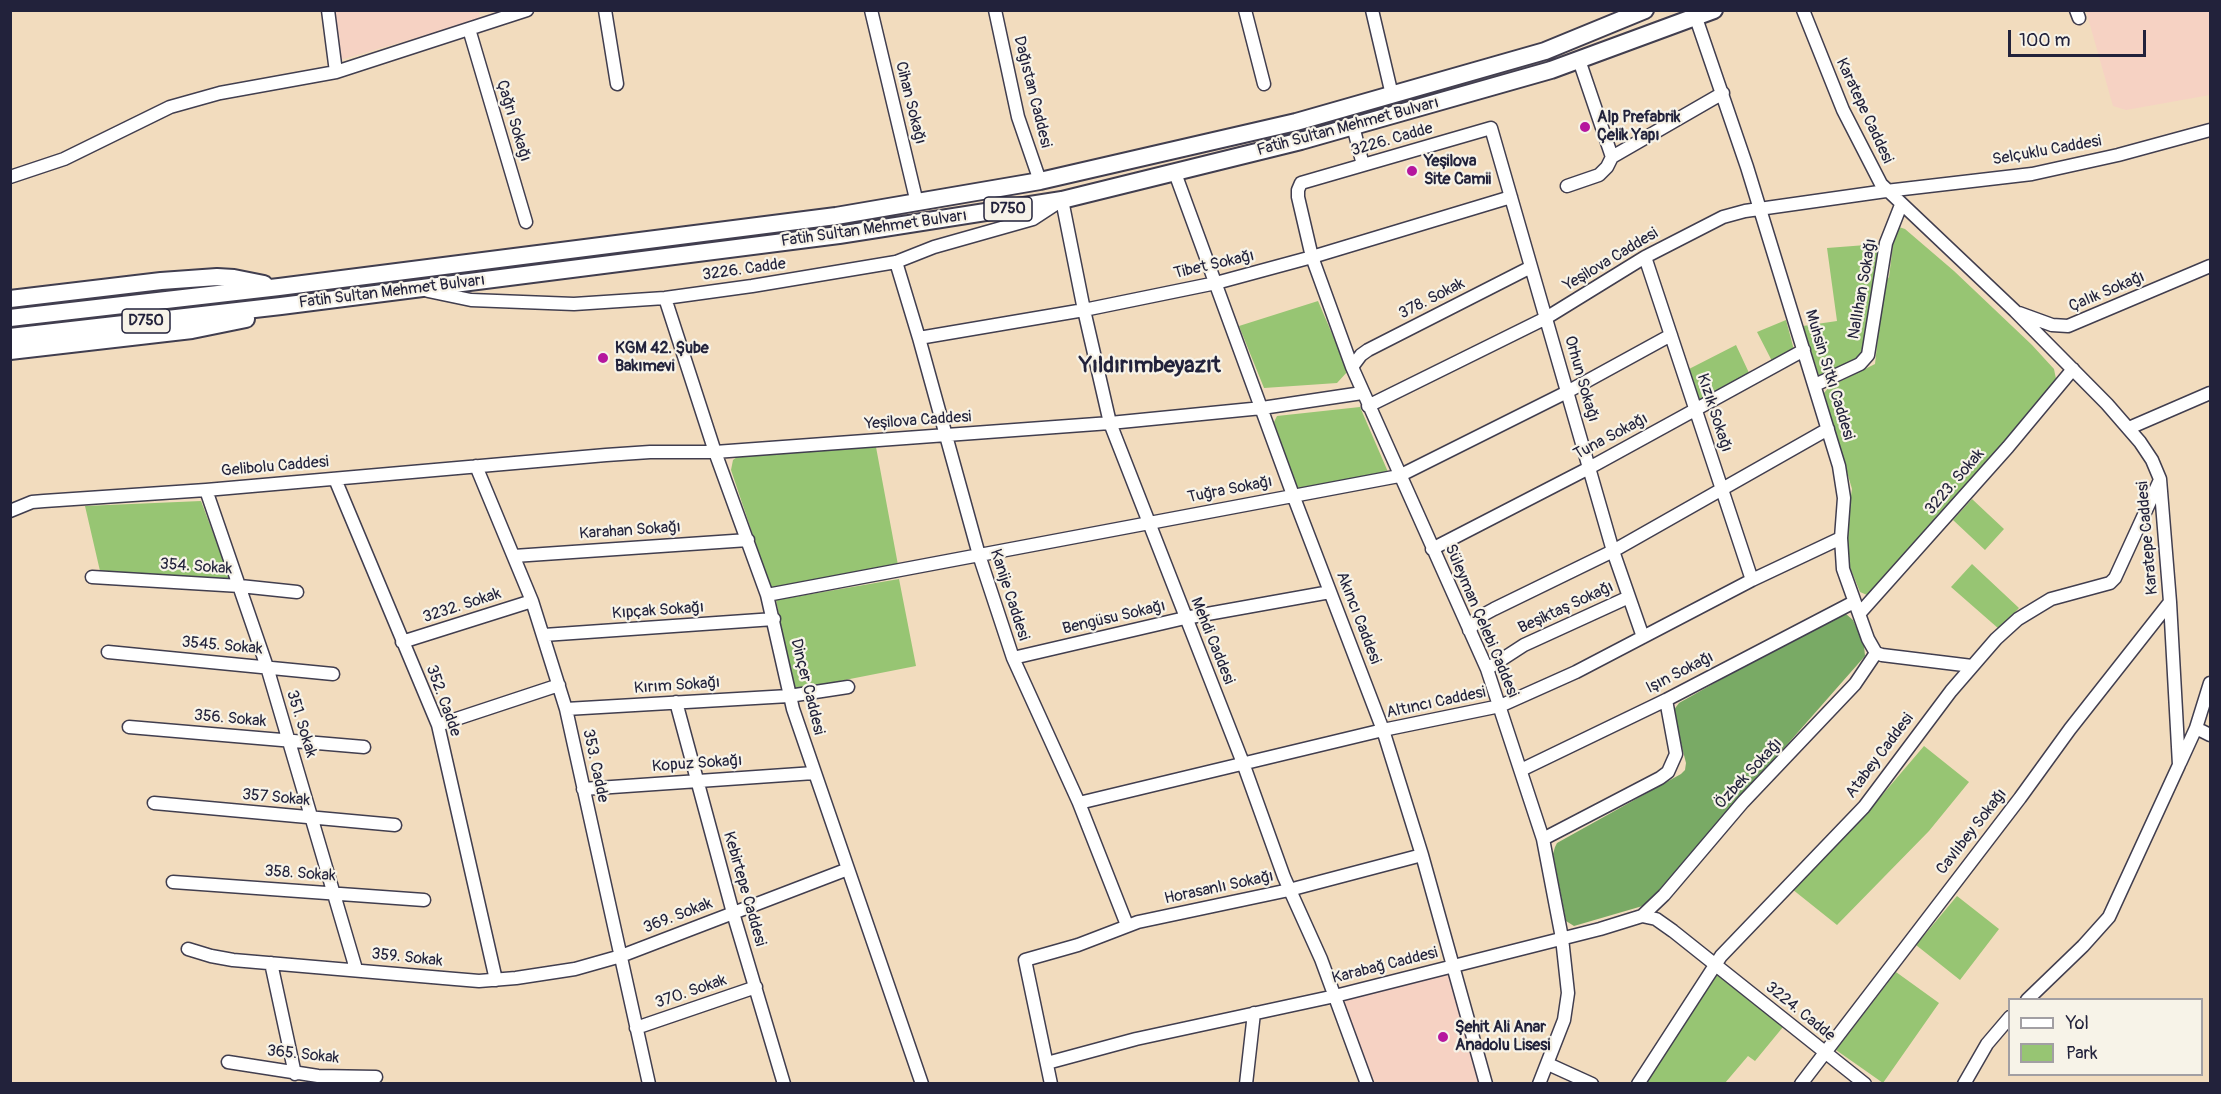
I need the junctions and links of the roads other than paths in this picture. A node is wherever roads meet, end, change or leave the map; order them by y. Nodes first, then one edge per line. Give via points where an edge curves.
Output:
1 (328, 10) edge
2 (605, 10) edge
3 (871, 10) edge
4 (995, 10) edge
5 (1245, 10) edge
6 (1372, 10) edge
7 (1645, 10) edge
8 (1714, 10) edge
9 (1803, 10) edge
10 (520, 12) edge
11 (1696, 18) junction
12 (468, 29) junction
13 (1580, 60) junction
14 (336, 72) junction
15 (617, 84) dead end
16 (1264, 84) dead end
17 (1723, 93) junction
18 (1392, 95) junction
19 (1353, 126) junction
20 (1491, 128) joint
21 (2211, 130) edge
22 (1612, 157) junction
23 (1363, 165) junction
24 (1175, 173) junction
25 (10, 177) edge
26 (1040, 181) junction
27 (1301, 183) joint
28 (1567, 186) dead end
29 (1886, 191) junction
30 (1511, 197) junction
31 (1062, 200) junction
32 (917, 203) junction
33 (1901, 205) junction
34 (1760, 209) junction
35 (526, 222) dead end
36 (1312, 257) junction
37 (1645, 257) junction
38 (896, 262) junction
39 (2211, 266) edge
40 (1531, 267) junction
41 (1216, 283) junction
42 (279, 287) junction
43 (418, 288) junction
44 (665, 297) junction
45 (10, 299) edge
46 (281, 306) junction
47 (1084, 310) junction
48 (2015, 311) junction
49 (10, 318) edge
50 (1546, 318) junction
51 (1671, 335) junction
52 (10, 337) edge
53 (919, 338) junction
54 (1804, 350) junction
55 (10, 351) edge
56 (1352, 367) junction
57 (2073, 369) junction
58 (1815, 385) junction
59 (1567, 392) junction
60 (1362, 393) junction
61 (2211, 393) edge
62 (1368, 406) junction
63 (1263, 408) junction
64 (1696, 411) junction
65 (1110, 423) junction
66 (2129, 428) junction
67 (1828, 429) junction
68 (946, 436) junction
69 (715, 452) junction
70 (476, 466) junction
71 (1589, 468) junction
72 (1399, 476) junction
73 (335, 479) junction
74 (2160, 479) junction
75 (1722, 489) junction
76 (206, 490) junction
77 (1293, 495) junction
78 (10, 511) edge
79 (1148, 522) junction
80 (1841, 538) junction
81 (748, 540) junction
82 (1432, 549) junction
83 (1613, 551) junction
84 (978, 555) junction
85 (514, 556) junction
86 (92, 577) dead end
87 (1752, 580) junction
88 (240, 586) junction
89 (297, 592) dead end
90 (1330, 592) junction
91 (767, 595) junction
92 (1629, 597) junction
93 (532, 601) junction
94 (1854, 602) junction
95 (2170, 602) junction
96 (1859, 615) junction
97 (1185, 618) junction
98 (774, 619) junction
99 (1470, 630) junction
100 (544, 635) junction
101 (1643, 637) junction
102 (402, 642) junction
103 (108, 652) dead end
104 (1876, 652) junction
105 (1012, 658) junction
106 (1972, 666) junction
107 (267, 667) junction
108 (1487, 669) junction
109 (333, 674) dead end
110 (2211, 683) edge
111 (559, 685) junction
112 (848, 687) dead end
113 (789, 696) junction
114 (1666, 700) junction
115 (676, 702) junction
116 (1500, 706) junction
117 (566, 709) junction
118 (438, 725) junction
119 (129, 727) dead end
120 (2196, 728) junction
121 (1383, 730) junction
122 (2211, 735) edge
123 (288, 741) junction
124 (364, 747) dead end
125 (1243, 763) junction
126 (2179, 765) junction
127 (1521, 770) junction
128 (814, 773) junction
129 (697, 781) junction
130 (583, 789) junction
131 (154, 803) dead end
132 (1079, 803) junction
133 (312, 817) junction
134 (394, 825) dead end
135 (1543, 839) junction
136 (1422, 855) junction
137 (848, 869) junction
138 (173, 882) dead end
139 (1289, 890) junction
140 (334, 893) junction
141 (424, 900) dead end
142 (733, 913) junction
143 (1642, 916) junction
144 (1127, 925) junction
145 (1562, 938) junction
146 (188, 949) dead end
147 (621, 956) junction
148 (271, 963) junction
149 (1715, 964) junction
150 (1453, 966) junction
151 (356, 969) junction
152 (496, 980) junction
153 (756, 987) junction
154 (1335, 996) junction
155 (2028, 998) edge
156 (1254, 1013) junction
157 (2008, 1019) edge
158 (636, 1028) junction
159 (1824, 1052) junction
160 (228, 1062) dead end
161 (1047, 1063) junction
162 (1548, 1064) junction
163 (295, 1074) junction
164 (376, 1077) dead end
165 (649, 1083) edge
166 (784, 1083) edge
167 (922, 1083) edge
168 (1051, 1083) edge
169 (1246, 1083) edge
170 (1367, 1083) edge
171 (1486, 1083) edge
172 (1539, 1083) edge
173 (1592, 1083) edge
174 (1638, 1083) edge
175 (1801, 1083) edge
176 (1865, 1083) edge
177 (1964, 1083) edge

1 - 14 street
2 - 15 street
3 - 32 street, Cihan Sokağı
4 - 26 street, Dağıstan Caddesi via 1018,117
5 - 16 street
6 - 18 street
7 - 18 highway, Fatih Sultan Mehmet Bulvarı / D750 via 1545,51
8 - 11 highway, Fatih Sultan Mehmet Bulvarı / D750
9 - 29 street, Karatepe Caddesi via 1847,119
10 - 12 street
11 - 13 highway, Fatih Sultan Mehmet Bulvarı / D750
11 - 17 street, Muhsin Sıtkı Caddesi
12 - 14 street
12 - 35 street, Çağrı Sokağı
13 - 19 highway, Fatih Sultan Mehmet Bulvarı / D750
13 - 22 street
14 - 25 street via 170,106 64,159
17 - 22 street
17 - 34 street, Muhsin Sıtkı Caddesi
18 - 26 highway, Fatih Sultan Mehmet Bulvarı / D750 via 1296,122
19 - 23 street
19 - 24 highway, Fatih Sultan Mehmet Bulvarı / D750
20 - 23 street, 3226. Cadde
20 - 30 street, Orhun Sokağı
21 - 29 street, Selçuklu Caddesi via 2032,174
22 - 28 street via 1599,175
23 - 27 street, 3226. Cadde
24 - 31 highway, Fatih Sultan Mehmet Bulvarı / D750
24 - 41 street, Akıncı Caddesi
26 - 32 highway, Fatih Sultan Mehmet Bulvarı / D750
27 - 36 street, Süleyman Çelebi Caddesi via 1298,197
29 - 33 street, Karatepe Caddesi
29 - 34 street, Yeşilova Caddesi
30 - 36 street, Tibet Sokağı
30 - 40 street, Orhun Sokağı
31 - 38 street, 3226. Cadde via 1033,219
31 - 43 highway, Fatih Sultan Mehmet Bulvarı / D750 via 839,235
31 - 47 street, Mehdi Caddesi
32 - 42 highway, Fatih Sultan Mehmet Bulvarı / D750
33 - 48 street, Karatepe Caddesi
33 - 58 street, Nallıhan Sokağı via 1886,243 1868,355 1860,364
34 - 37 street, Yeşilova Caddesi via 1723,217
34 - 54 street, Muhsin Sıtkı Caddesi
36 - 41 street, Tibet Sokağı
36 - 56 street, Süleyman Çelebi Caddesi
37 - 50 street, Yeşilova Caddesi
37 - 51 street, Kızık Sokağı
38 - 44 street, 3226. Cadde
38 - 53 street, Kanije Caddesi
39 - 48 street, Çalık Sokağı via 2068,326 2052,325
40 - 50 street, Orhun Sokağı
40 - 56 street, 378. Sokak via 1368,350
41 - 47 street, Tibet Sokağı
41 - 63 street, Akıncı Caddesi
42 - 45 highway via 217,277
42 - 49 highway, Fatih Sultan Mehmet Bulvarı / D750
43 - 44 street, 3226. Cadde via 471,300 509,303 574,304
43 - 46 highway, Fatih Sultan Mehmet Bulvarı / D750
44 - 69 street, Dinçer Caddesi
46 - 52 highway, Fatih Sultan Mehmet Bulvarı / D750
46 - 55 highway via 218,325
47 - 53 street, Tibet Sokağı
47 - 65 street, Mehdi Caddesi
48 - 57 street, Karatepe Caddesi
50 - 59 street, Orhun Sokağı
50 - 62 street, Yeşilova Caddesi
51 - 59 street, Tuğra Sokağı
51 - 64 street, Kızık Sokağı
53 - 68 street, Kanije Caddesi
54 - 58 street, Muhsin Sıtkı Caddesi
54 - 64 street, Tuna Sokağı
56 - 60 street, Süleyman Çelebi Caddesi
57 - 66 street, Karatepe Caddesi
57 - 96 street, 3223. Sokak
58 - 67 street, Muhsin Sıtkı Caddesi
59 - 71 street, Orhun Sokağı
59 - 72 street, Tuğra Sokağı
60 - 62 street, Süleyman Çelebi Caddesi
60 - 63 street, Yeşilova Caddesi
61 - 66 street
62 - 72 street, Süleyman Çelebi Caddesi
63 - 65 street, Yeşilova Caddesi
63 - 77 street, Akıncı Caddesi
64 - 71 street, Tuna Sokağı
64 - 75 street, Kızık Sokağı
65 - 68 street, Yeşilova Caddesi
65 - 79 street, Mehdi Caddesi
66 - 74 street, Karatepe Caddesi via 2152,460
67 - 75 street
67 - 80 street, Muhsin Sıtkı Caddesi via 1843,481
68 - 69 street, Yeşilova Caddesi
68 - 84 street, Kanije Caddesi
69 - 70 street, Yeşilova Caddesi via 643,452
69 - 81 street, Dinçer Caddesi
70 - 73 street, Gelibolu Caddesi
70 - 85 street, 353. Cadde
71 - 82 street, Tuna Sokağı
71 - 83 street, Orhun Sokağı
72 - 77 street, Tuğra Sokağı
72 - 82 street, Süleyman Çelebi Caddesi
73 - 76 street, Gelibolu Caddesi
73 - 102 street, 352. Cadde
74 - 95 street, Karatepe Caddesi
74 - 106 street, Atabey Caddesi via 2110,583 2065,594 2033,608 2006,629
75 - 83 street
75 - 87 street, Kızık Sokağı
76 - 78 street, Gelibolu Caddesi via 32,502
76 - 88 street, 351. Sokak
77 - 79 street, Tuğra Sokağı
77 - 90 street, Akıncı Caddesi
79 - 84 street, Tuğra Sokağı
79 - 97 street, Mehdi Caddesi
80 - 87 street, Altıncı Caddesi
80 - 94 street, Muhsin Sıtkı Caddesi via 1843,569
81 - 85 street, Karahan Sokağı
81 - 91 street, Dinçer Caddesi
82 - 99 street, Süleyman Çelebi Caddesi
83 - 92 street, Orhun Sokağı
83 - 99 street via 1483,615
84 - 91 street, Tuğra Sokağı
84 - 105 street, Kanije Caddesi
85 - 93 street, 353. Cadde
86 - 88 street, 354. Sokak
87 - 101 street, Altıncı Caddesi
88 - 89 street, 354. Sokak
88 - 107 street, 351. Sokak
90 - 97 street, Bengüsu Sokağı
90 - 121 street, Akıncı Caddesi
91 - 98 street, Dinçer Caddesi
92 - 101 street, Orhun Sokağı
92 - 108 street, Beşiktaş Sokağı via 1524,645
93 - 100 street, 353. Cadde
93 - 102 street, 3232. Sokak
94 - 96 street, Muhsin Sıtkı Caddesi
94 - 114 street, Işın Sokağı
95 - 126 street, Karatepe Caddesi
95 - 159 street, Cavlıbey Sokağı
96 - 104 street, Muhsin Sıtkı Caddesi
97 - 105 street, Bengüsu Sokağı
97 - 125 street, Mehdi Caddesi
98 - 100 street, Kıpçak Sokağı
98 - 113 street, Dinçer Caddesi
99 - 108 street, Süleyman Çelebi Caddesi
100 - 111 street, 353. Cadde
101 - 116 street, Altıncı Caddesi
102 - 118 street, 352. Cadde
103 - 107 street, 3545. Sokak
104 - 106 street
104 - 143 street, Özbek Sokağı via 1855,684
105 - 132 street, Kanije Caddesi
106 - 149 street, Atabey Caddesi via 1864,807
107 - 109 street, 3545. Sokak
107 - 123 street, 351. Sokak
108 - 116 street, Süleyman Çelebi Caddesi
110 - 120 street
111 - 117 street, 353. Cadde
111 - 118 street
112 - 113 street
113 - 115 street, Kırım Sokağı
113 - 128 street, Dinçer Caddesi
114 - 127 street, Işın Sokağı
114 - 135 street via 1676,754 1668,772
115 - 117 street, Kırım Sokağı
115 - 129 street, Kebirtepe Caddesi
116 - 121 street, Altıncı Caddesi
116 - 127 street, Süleyman Çelebi Caddesi
117 - 130 street, 353. Cadde
118 - 152 street, 352. Cadde
119 - 123 street, 356. Sokak
120 - 122 street
120 - 126 street
121 - 125 street, Altıncı Caddesi
121 - 136 street, Akıncı Caddesi
123 - 124 street, 356. Sokak
123 - 133 street, 351. Sokak
125 - 132 street, Altıncı Caddesi
125 - 139 street, Mehdi Caddesi
126 - 155 street, Karatepe Caddesi via 2109,917
127 - 135 street, Süleyman Çelebi Caddesi
128 - 129 street, Kopuz Sokağı
128 - 137 street, Dinçer Caddesi
129 - 130 street, Kopuz Sokağı
129 - 142 street, Kebirtepe Caddesi
130 - 147 street, 353. Cadde
131 - 133 street, 357 Sokak
132 - 144 street, Kanije Caddesi
133 - 134 street, 357 Sokak
133 - 140 street, 351. Sokak
135 - 145 street, Süleyman Çelebi Caddesi
136 - 139 street, Horasanlı Sokağı
136 - 150 street, Akıncı Caddesi
137 - 142 street, 369. Sokak
137 - 167 street, Dinçer Caddesi
138 - 140 street, 358. Sokak
139 - 144 street, Horasanlı Sokağı
139 - 154 street, Mehdi Caddesi
140 - 141 street, 358. Sokak
140 - 151 street, 351. Sokak
142 - 147 street, 369. Sokak
142 - 153 street, Kebirtepe Caddesi
143 - 145 street, Karabağ Caddesi
143 - 149 street via 1656,919
144 - 161 street, Horasanlı Sokağı via 1078,945 1025,960
145 - 150 street, Karabağ Caddesi
145 - 162 street, Süleyman Çelebi Caddesi via 1567,1008
146 - 148 street, 359. Sokak via 211,956
147 - 152 street, 359. Sokak via 575,969
147 - 158 street, 353. Cadde
148 - 151 street, 359. Sokak
148 - 163 street
149 - 159 street, 3224. Cadde
149 - 174 street, Atabey Caddesi
150 - 154 street, Karabağ Caddesi
150 - 171 street, Akıncı Caddesi
151 - 152 street, 359. Sokak
153 - 158 street, 370. Sokak
153 - 166 street, Kebirtepe Caddesi
154 - 156 street, Karabağ Caddesi
154 - 170 street, Mehdi Caddesi
156 - 161 street, Karabağ Caddesi
156 - 169 street
157 - 177 street via 1987,1044
158 - 165 street, 353. Cadde
159 - 175 street, Cavlıbey Sokağı
159 - 176 street, 3224. Cadde
160 - 163 street, 365. Sokak
161 - 168 street
162 - 172 street, Süleyman Çelebi Caddesi
162 - 173 street
163 - 164 street, 365. Sokak

